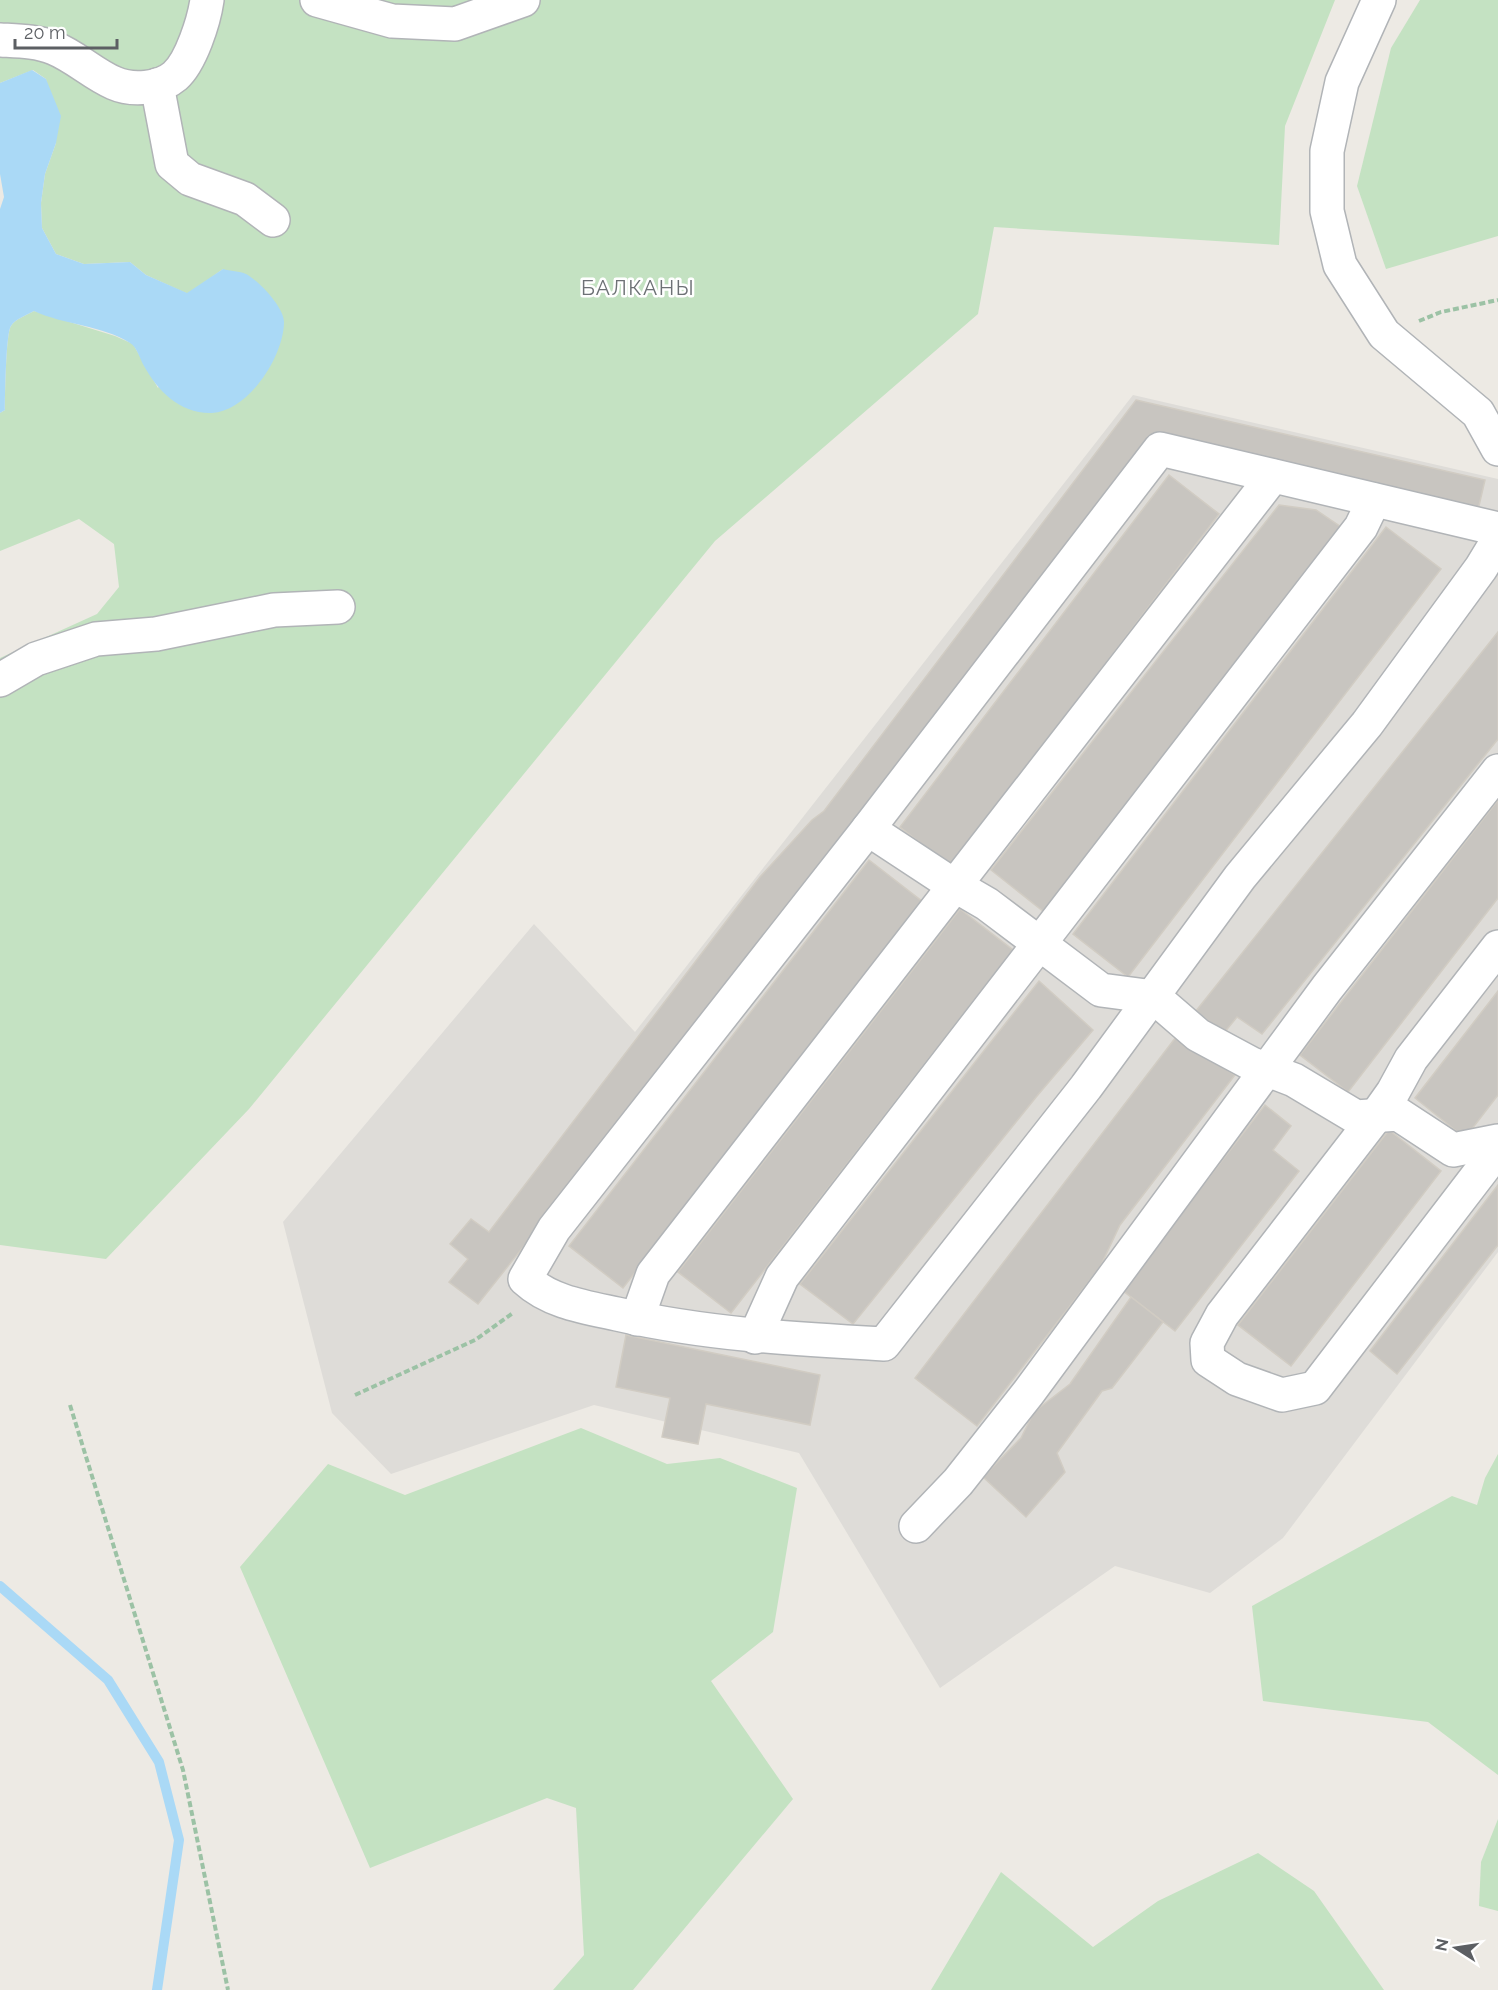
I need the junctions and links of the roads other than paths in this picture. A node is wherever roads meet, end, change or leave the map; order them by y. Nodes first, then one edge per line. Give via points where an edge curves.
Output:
1 (207, 0) edge
2 (317, 0) edge
3 (523, 0) edge
4 (1379, 0) edge
5 (0, 40) edge
6 (157, 85) junction
7 (273, 220) dead end
8 (1498, 449) edge
9 (1273, 476) junction
10 (1374, 500) junction
11 (1498, 529) edge
12 (1498, 540) edge
13 (338, 607) dead end
14 (0, 680) edge
15 (1498, 771) edge
16 (868, 829) junction
17 (954, 885) junction
18 (1039, 943) junction
19 (1498, 947) edge
20 (1154, 997) junction
21 (1268, 1070) junction
22 (1376, 1116) junction
23 (1498, 1142) edge
24 (1498, 1149) edge
25 (637, 1319) junction
26 (755, 1337) junction
27 (916, 1526) dead end

1 - 6 street via 194,45 175,75
2 - 3 street via 392,21 455,24
4 - 8 street via 1342,82 1327,151 1326,211 1340,266 1384,334 1478,413
5 - 6 street via 53,48 113,83 133,88
6 - 7 street via 172,164 190,180 245,199
9 - 10 street
9 - 16 street via 1160,449
9 - 17 street
10 - 11 street
10 - 18 street via 1361,527
12 - 20 street via 1367,724 1240,877
13 - 14 street via 274,610 156,634 96,639 36,659
15 - 21 street
16 - 17 street
16 - 25 street via 554,1229 525,1279 540,1293
17 - 18 street
17 - 25 street via 653,1274
18 - 20 street via 1101,990
18 - 26 street via 782,1277
19 - 22 street via 1411,1059
20 - 21 street via 1198,1035
20 - 26 street via 884,1344
21 - 22 street via 1294,1080 1356,1118
21 - 27 street via 1029,1392 958,1482
22 - 23 street via 1398,1114 1453,1150
22 - 24 street via 1222,1315 1207,1343 1208,1360 1237,1379 1282,1395 1315,1388
25 - 26 street

